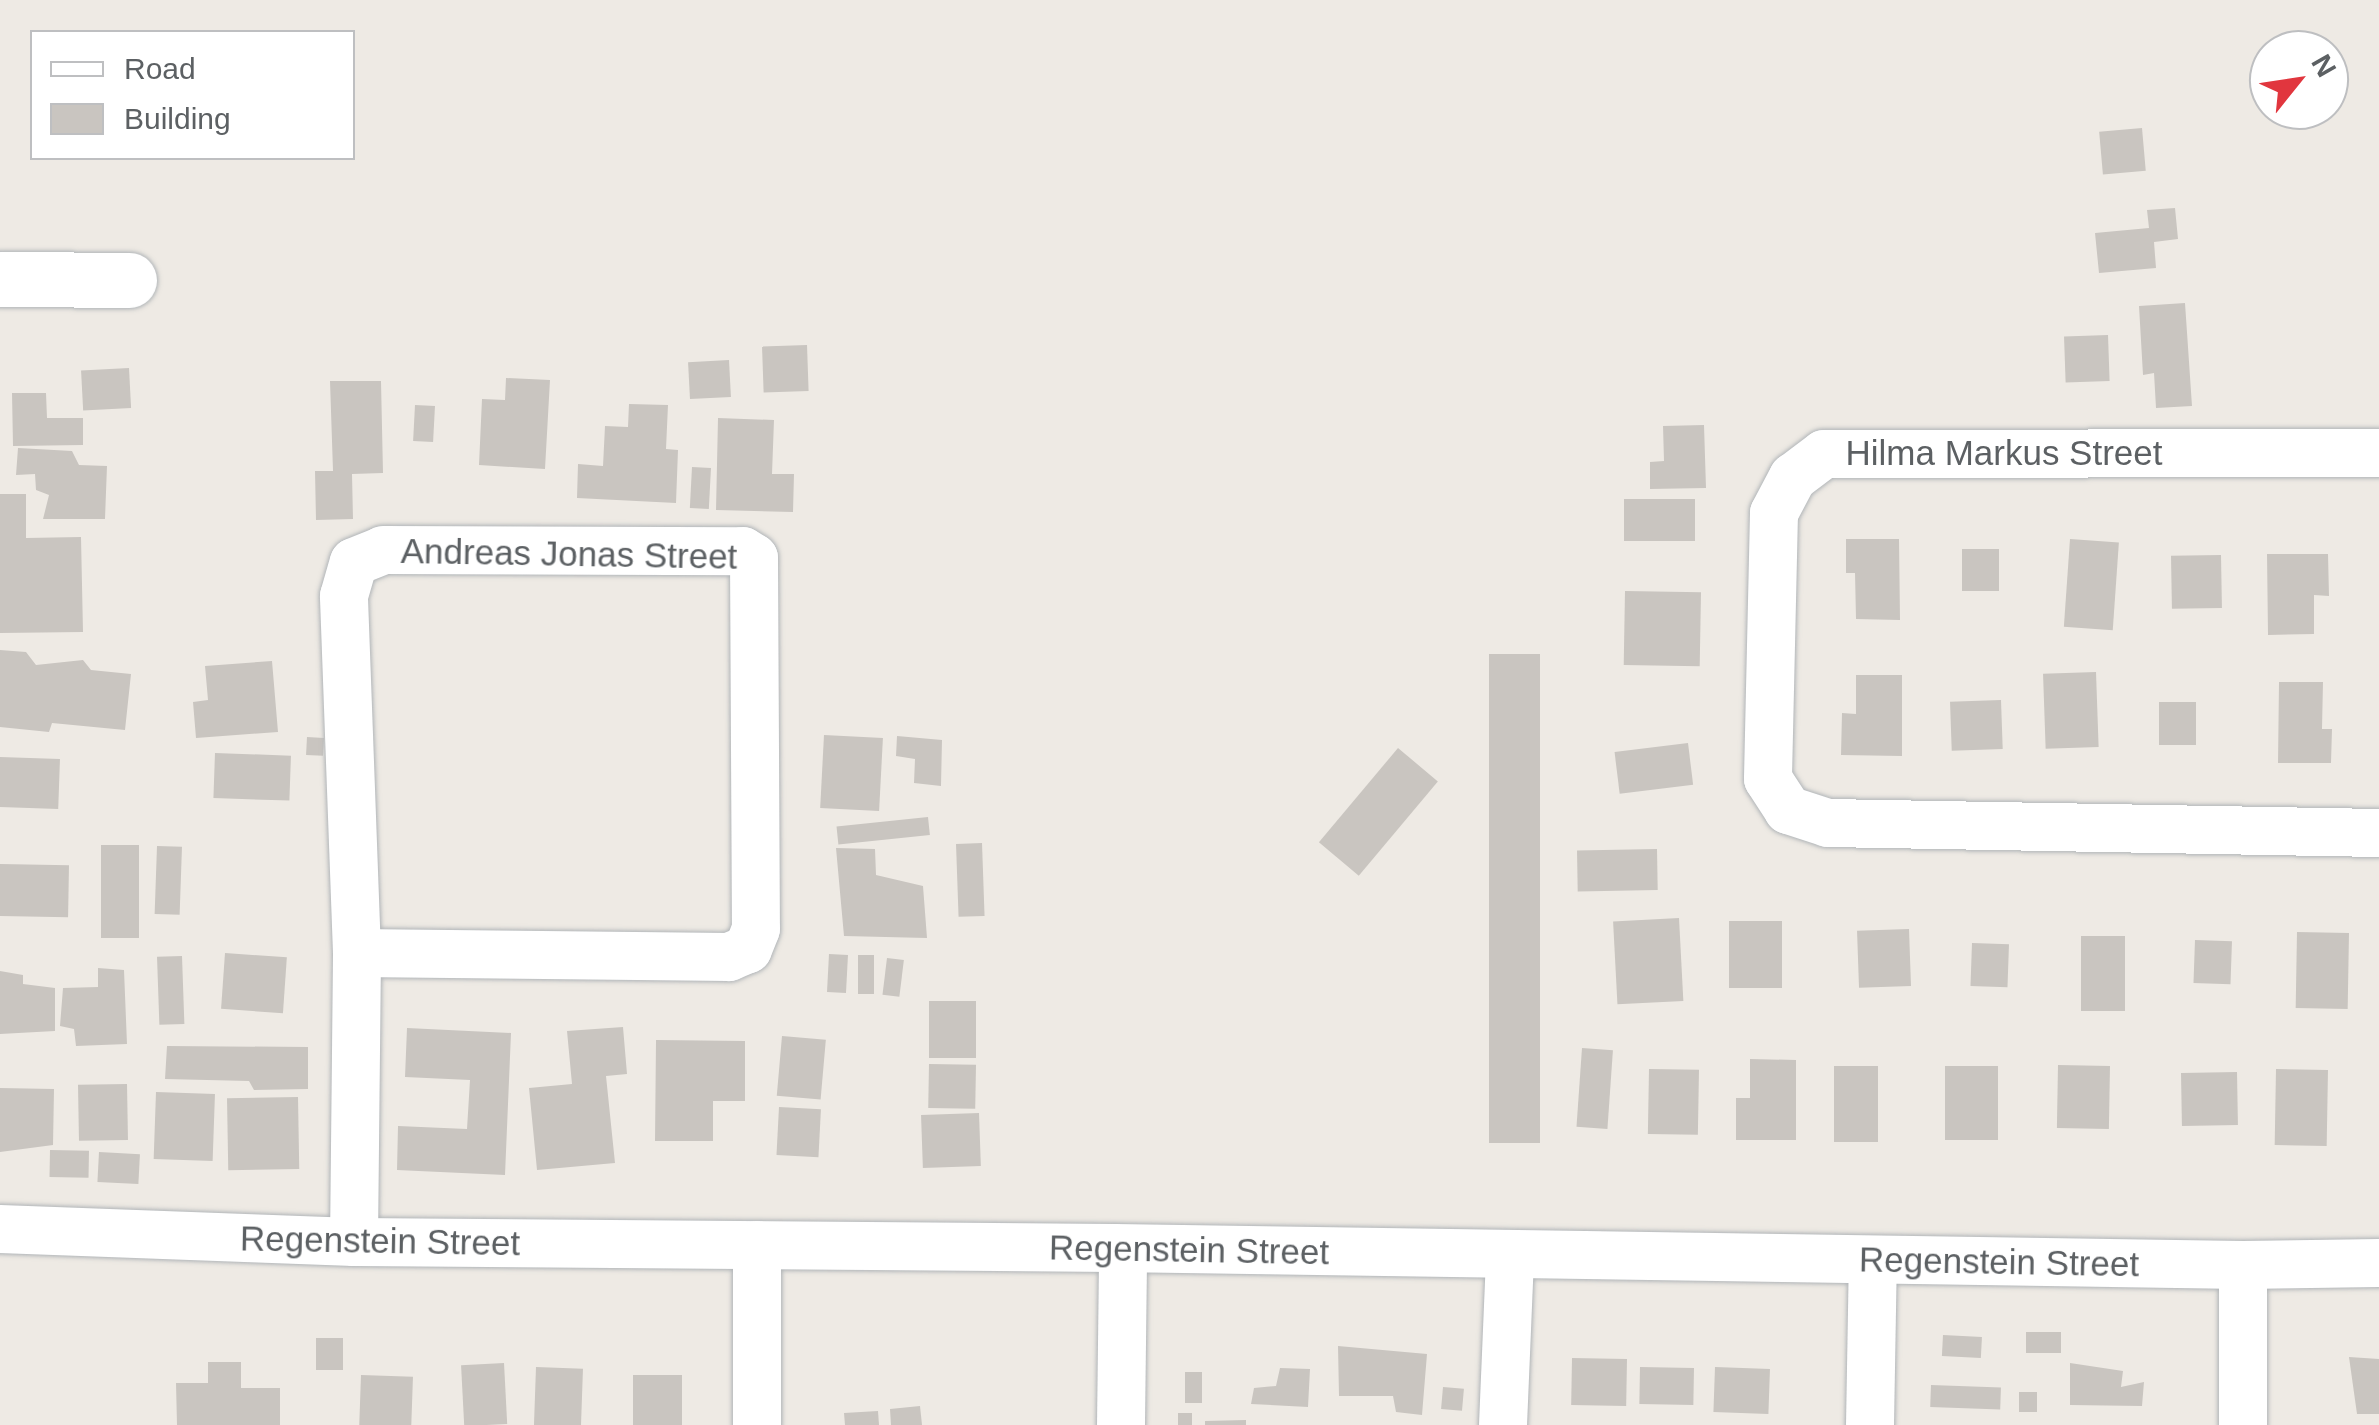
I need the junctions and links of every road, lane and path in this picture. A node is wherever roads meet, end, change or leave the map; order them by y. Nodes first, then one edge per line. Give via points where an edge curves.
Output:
1 (0, 279) edge
2 (129, 280) dead end
3 (2379, 452) edge
4 (2379, 833) edge
5 (357, 953) junction
6 (0, 1229) edge
7 (354, 1242) junction
8 (757, 1245) junction
9 (1123, 1250) junction
10 (1510, 1256) junction
11 (1873, 1260) junction
12 (2379, 1263) edge
13 (2243, 1266) junction
14 (757, 1425) edge
15 (1121, 1425) edge
16 (1504, 1425) edge
17 (1870, 1425) edge
18 (2243, 1425) edge

1 - 2 street
3 - 4 street, Hilma Markus Street via 1824,454 1793,477 1774,513 1768,779 1788,810 1828,823
5 - 5 street, Andreas Jonas Street via 344,596 354,562 383,550 743,551 754,558 756,930 748,948 729,957
5 - 7 street, Andreas Jonas Street
6 - 7 street, Regenstein Street
7 - 8 street, Regenstein Street
8 - 9 street, Regenstein Street
8 - 14 street
9 - 10 street, Regenstein Street
9 - 15 street
10 - 11 street, Regenstein Street
10 - 16 street
11 - 13 street, Regenstein Street
11 - 17 street
12 - 13 street, Regenstein Street
13 - 18 street

